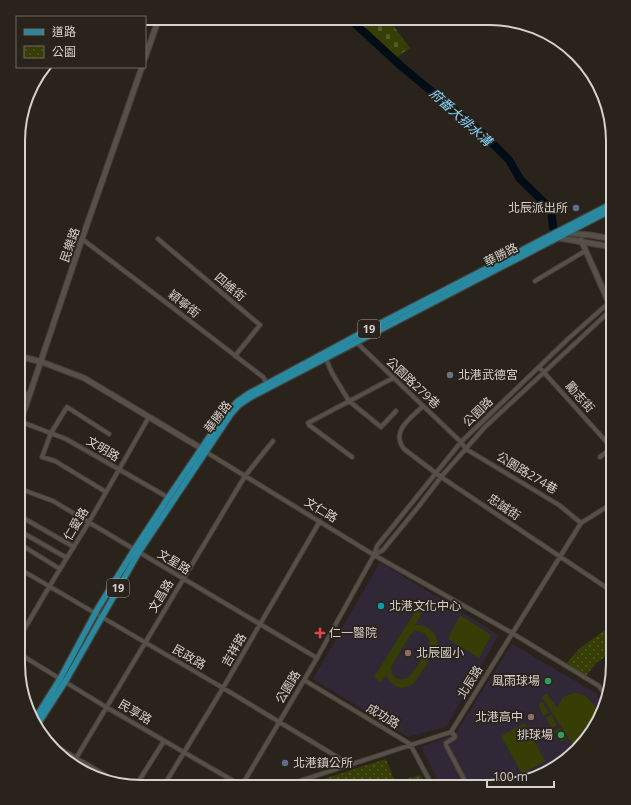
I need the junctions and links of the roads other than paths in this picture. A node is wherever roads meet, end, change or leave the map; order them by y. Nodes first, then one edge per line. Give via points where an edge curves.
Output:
1 (157, 25) edge
2 (146, 55) edge
3 (142, 68) edge
4 (606, 208) edge
5 (606, 213) edge
6 (576, 229) junction
7 (557, 235) junction
8 (606, 237) edge
9 (82, 239) junction
10 (158, 239) dead end
11 (581, 241) junction
12 (606, 245) edge
13 (585, 251) junction
14 (535, 281) dead end
15 (606, 292) edge
16 (606, 304) edge
17 (606, 316) edge
18 (355, 340) junction
19 (235, 356) junction
20 (25, 358) edge
21 (326, 358) junction
22 (42, 362) junction
23 (539, 367) junction
24 (544, 372) junction
25 (393, 378) junction
26 (269, 386) junction
27 (25, 394) edge
28 (30, 395) junction
29 (349, 401) junction
30 (423, 406) junction
31 (25, 408) edge
32 (396, 411) dead end
33 (149, 417) junction
34 (25, 423) edge
35 (51, 433) junction
36 (109, 434) dead end
37 (274, 441) dead end
38 (606, 441) edge
39 (462, 442) junction
40 (466, 448) junction
41 (204, 450) junction
42 (606, 452) edge
43 (352, 457) dead end
44 (600, 457) dead end
45 (119, 470) junction
46 (436, 473) junction
47 (245, 476) junction
48 (441, 477) junction
49 (25, 491) edge
50 (106, 492) junction
51 (168, 498) junction
52 (173, 501) junction
53 (606, 507) edge
54 (25, 519) edge
55 (320, 521) junction
56 (89, 522) junction
57 (581, 523) junction
58 (25, 534) edge
59 (25, 547) edge
60 (74, 547) junction
61 (136, 551) junction
62 (374, 555) junction
63 (560, 556) junction
64 (67, 558) junction
65 (60, 569) junction
66 (25, 572) edge
67 (183, 579) junction
68 (49, 587) junction
69 (606, 587) edge
70 (95, 614) junction
71 (101, 617) junction
72 (261, 624) junction
73 (25, 628) edge
74 (512, 634) junction
75 (145, 643) junction
76 (25, 657) edge
77 (317, 658) junction
78 (63, 680) junction
79 (304, 680) junction
80 (224, 688) junction
81 (603, 691) edge
82 (106, 707) junction
83 (38, 715) edge
84 (40, 720) edge
85 (279, 722) junction
86 (451, 732) junction
87 (164, 741) junction
88 (410, 744) junction
89 (65, 752) edge
90 (185, 753) junction
91 (76, 758) junction
92 (349, 764) junction
93 (98, 771) edge
94 (139, 780) edge
95 (168, 780) edge
96 (232, 780) edge
97 (245, 780) edge
98 (302, 780) edge
99 (429, 780) edge
100 (464, 780) edge

1 - 2 main road
3 - 9 main road, 民樂路
4 - 6 main road, 19
5 - 6 main road, 19
6 - 7 main road, 19
6 - 7 main road, 19 via 570,233
6 - 8 main road
6 - 11 main road
7 - 11 main road
7 - 18 main road, 華勝路 / 19
9 - 19 street, 穎寧街
9 - 22 main road, 民樂路
10 - 19 street, 四維街 via 260,325
11 - 12 main road
11 - 13 main road
13 - 14 street
13 - 15 main road
16 - 23 street, 公園路
17 - 24 street, 公園路
18 - 21 main road, 華勝路 / 19
18 - 25 street, 公園路279巷
18 - 26 main road, 華勝路 / 19
19 - 26 street, 穎寧街 via 263,377
20 - 22 main road, 文仁路
21 - 26 main road, 華勝路 / 19
21 - 29 street
22 - 28 main road, 民樂路
22 - 33 main road, 文仁路 via 84,378
23 - 24 street, 勵志街
23 - 39 street, 公園路
24 - 38 street, 勵志街
24 - 40 street, 公園路
25 - 29 street
25 - 30 street, 公園路279巷
26 - 41 main road, 華勝路 / 19 via 240,405
27 - 28 street
28 - 31 main road, 民樂路
29 - 32 street via 381,427
29 - 43 street via 308,423
30 - 39 street, 公園路279巷
30 - 46 street, 忠誠街 via 400,430 398,436 404,449
33 - 41 main road, 文仁路
33 - 45 street, 仁愛路
34 - 35 street, 文明路
35 - 36 street via 67,407
35 - 45 street, 文明路
35 - 50 street via 42,457 55,461
37 - 47 street, 文昌路
39 - 40 street, 公園路274巷
39 - 46 street, 公園路
40 - 48 street, 公園路
40 - 57 street, 公園路274巷 via 559,505
41 - 47 street, 文仁路
41 - 51 main road, 華勝路 / 19
41 - 52 main road, 華勝路 / 19
42 - 44 street, 勵志街
45 - 50 street, 仁愛路
45 - 51 street, 文明路
46 - 48 street, 忠誠街
46 - 62 street, 公園路 via 377,546
47 - 55 street, 文仁路
47 - 67 street, 文昌路
48 - 62 street, 公園路 via 383,550
48 - 63 street, 忠誠街
49 - 56 street, 文星路 via 53,502
50 - 56 street, 仁愛路
51 - 52 street, 文明路
51 - 61 main road, 華勝路 / 19
52 - 61 main road, 華勝路 / 19
53 - 57 street, 北辰路
54 - 60 street
55 - 62 street, 文仁路
55 - 72 street, 吉祥路
56 - 60 street, 仁愛路
56 - 61 street, 文星路
57 - 63 street, 北辰路
58 - 64 street
59 - 65 street
60 - 64 street, 仁愛路
61 - 67 street, 文星路
61 - 70 main road, 華勝路 / 19
61 - 71 main road, 華勝路 / 19
62 - 74 street, 文仁路
62 - 77 street, 公園路
63 - 69 street, 忠誠街
63 - 74 street, 北辰路
64 - 65 street, 仁愛路
65 - 68 street, 仁愛路
66 - 68 street, 民政路
67 - 72 street, 文星路
67 - 75 street, 文昌路
68 - 70 street, 民政路
68 - 73 street, 仁愛路
70 - 71 street, 民政路
70 - 78 main road, 華勝路 / 19
71 - 75 street, 民政路
71 - 78 main road, 華勝路 / 19
72 - 77 street, 文星路
72 - 80 street, 吉祥路
74 - 81 street, 文仁路 via 599,686
74 - 86 street, 北辰路
75 - 80 street, 民政路
75 - 82 street, 文昌路
76 - 78 street, 民享路
77 - 79 street, 公園路
78 - 82 street, 民享路
78 - 83 main road, 華勝路 / 19
78 - 84 main road, 華勝路 / 19
79 - 85 street, 公園路
79 - 88 street, 成功路
80 - 85 street, 民政路
80 - 90 street, 吉祥路
82 - 87 street, 民享路
82 - 91 street, 文昌路
85 - 92 street, 民政路
85 - 97 street, 公園路
86 - 88 street
86 - 100 street, 北辰路 via 455,736 446,745
87 - 90 street, 民享路
87 - 94 street
88 - 92 street
88 - 99 street
89 - 91 street
90 - 95 street, 吉祥路
90 - 96 street, 民享路
91 - 93 street
92 - 98 street

